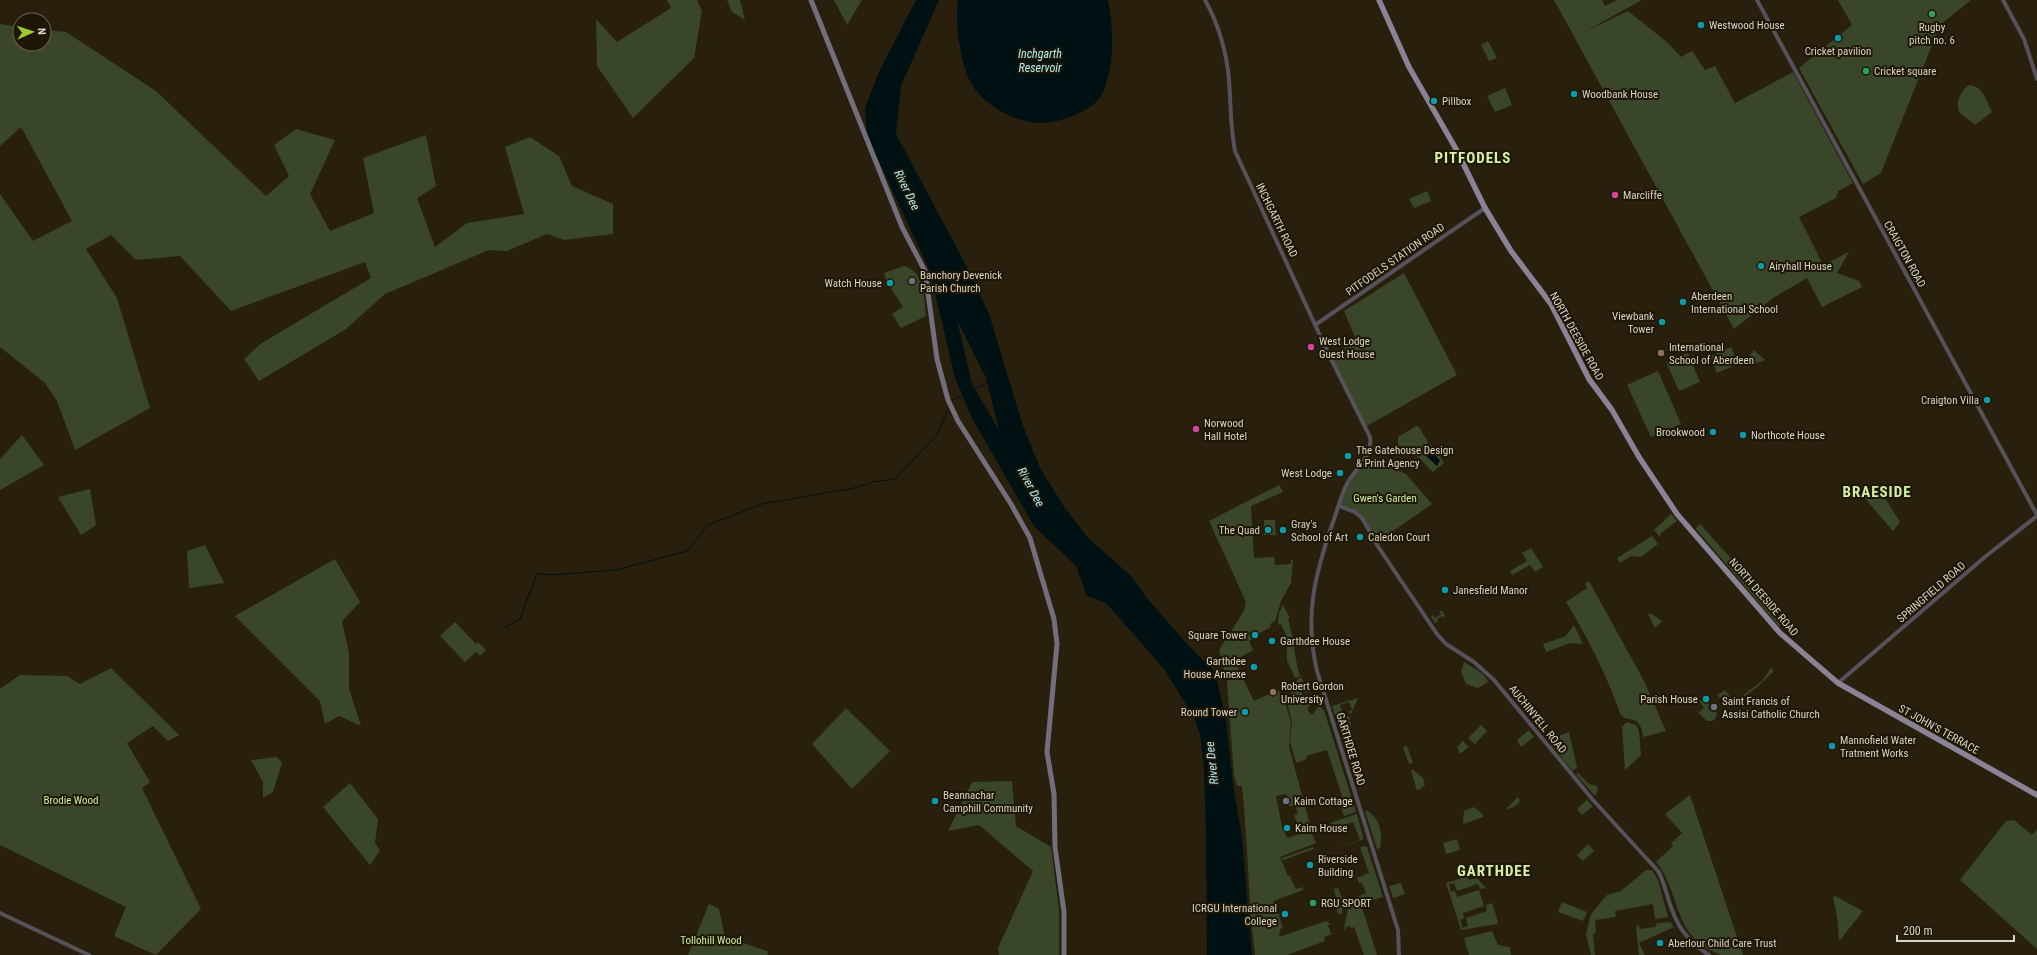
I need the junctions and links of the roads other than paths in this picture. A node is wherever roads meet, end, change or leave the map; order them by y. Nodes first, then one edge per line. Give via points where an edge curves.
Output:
1 (811, 0) edge
2 (1204, 0) edge
3 (1379, 0) edge
4 (1757, 0) edge
5 (2004, 0) edge
6 (2037, 79) edge
7 (1485, 208) junction
8 (1315, 325) junction
9 (1370, 437) joint
10 (1339, 506) junction
11 (2037, 516) edge
12 (1838, 683) junction
13 (2037, 795) edge
14 (0, 913) edge
15 (89, 955) edge
16 (1064, 955) edge
17 (1399, 955) edge
18 (1709, 955) edge

1 - 16 main road via 902,227 925,271 937,359 948,400 958,421 1012,504 1030,538 1054,619 1057,644 1047,752 1054,794 1055,847 1064,912
2 - 8 street, INCHGARTH ROAD via 1215,22 1228,67 1230,118 1235,151
3 - 7 main road, NORTH DEESIDE ROAD via 1409,67 1456,149
4 - 11 street, CRAIGTON ROAD
5 - 6 street via 2024,39
7 - 8 street, PITFODELS STATION ROAD
7 - 12 main road, NORTH DEESIDE ROAD via 1515,258 1550,304 1589,379 1612,410 1663,494 1780,633
8 - 9 street, INCHGARTH ROAD
9 - 10 street, GARTHDEE ROAD via 1368,453 1348,482
10 - 17 street, GARTHDEE ROAD via 1324,548 1313,592 1310,615 1313,648 1323,692 1398,930
10 - 18 street, AUCHINYELL ROAD via 1355,512 1362,518 1437,634 1446,644 1474,662 1494,680 1594,800 1658,871 1674,920 1693,944
11 - 12 street, SPRINGFIELD ROAD via 2019,528
12 - 13 main road, ST JOHN'S TERRACE
14 - 15 street

